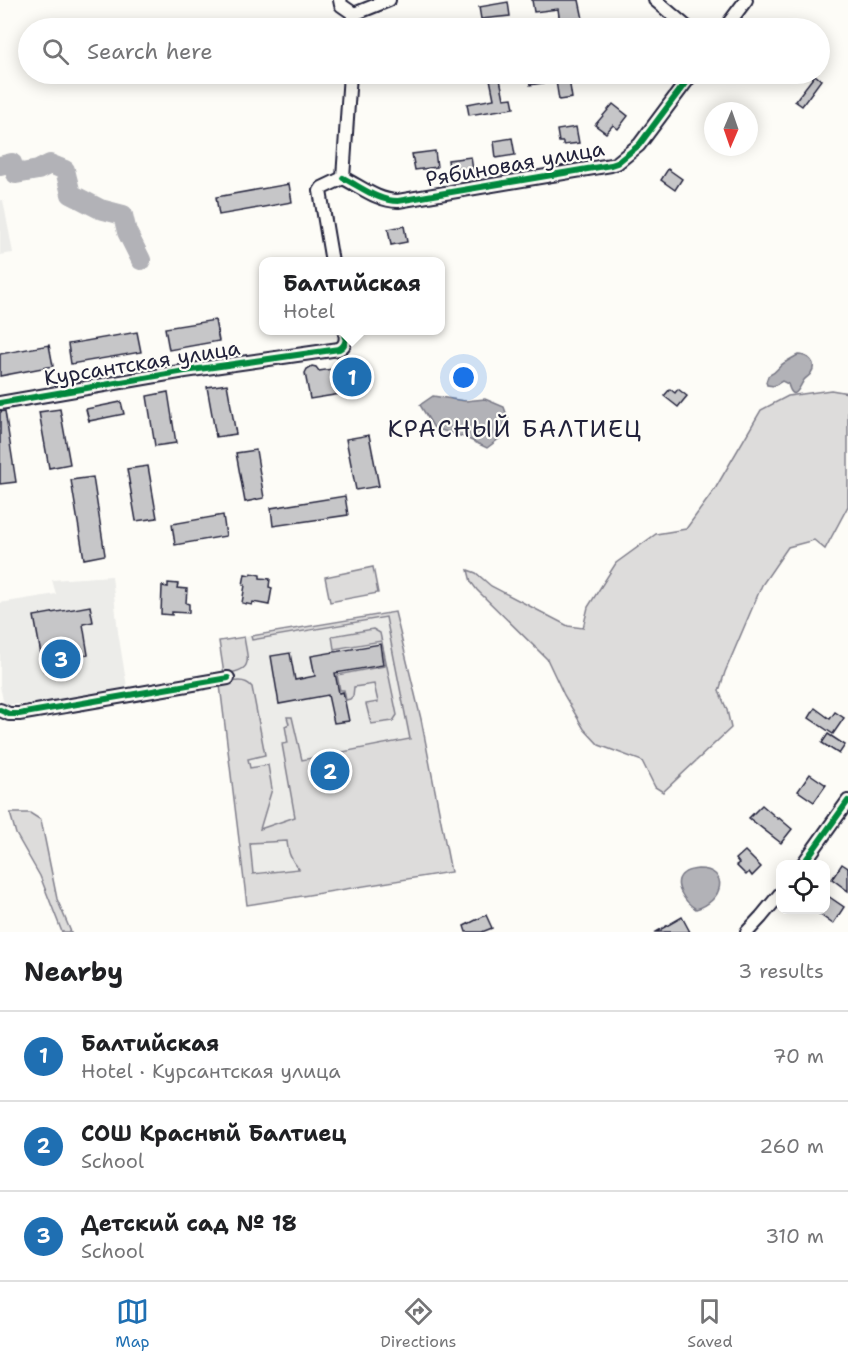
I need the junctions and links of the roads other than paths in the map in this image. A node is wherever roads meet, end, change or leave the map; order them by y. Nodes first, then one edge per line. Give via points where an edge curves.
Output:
1 (340, 0) edge
2 (389, 0) edge
3 (655, 0) edge
4 (746, 0) edge
5 (354, 14) junction
6 (354, 18) edge
7 (676, 18) edge
8 (732, 18) edge
9 (349, 84) edge
10 (685, 84) edge
11 (343, 178) junction
12 (331, 257) edge
13 (345, 335) edge
14 (0, 403) edge
15 (228, 678) dead end
16 (0, 710) edge
17 (848, 801) edge
18 (806, 860) edge
19 (776, 899) edge
20 (747, 932) edge

1 - 5 street
2 - 5 street
3 - 7 street
4 - 8 street
5 - 6 street
9 - 11 street
10 - 11 street, Рябиновая улица via 639,145 611,165 398,201 380,198
11 - 12 street via 320,191
13 - 14 street, Курсантская улица via 345,344 339,349
15 - 16 street via 20,714
17 - 18 street
19 - 20 street

